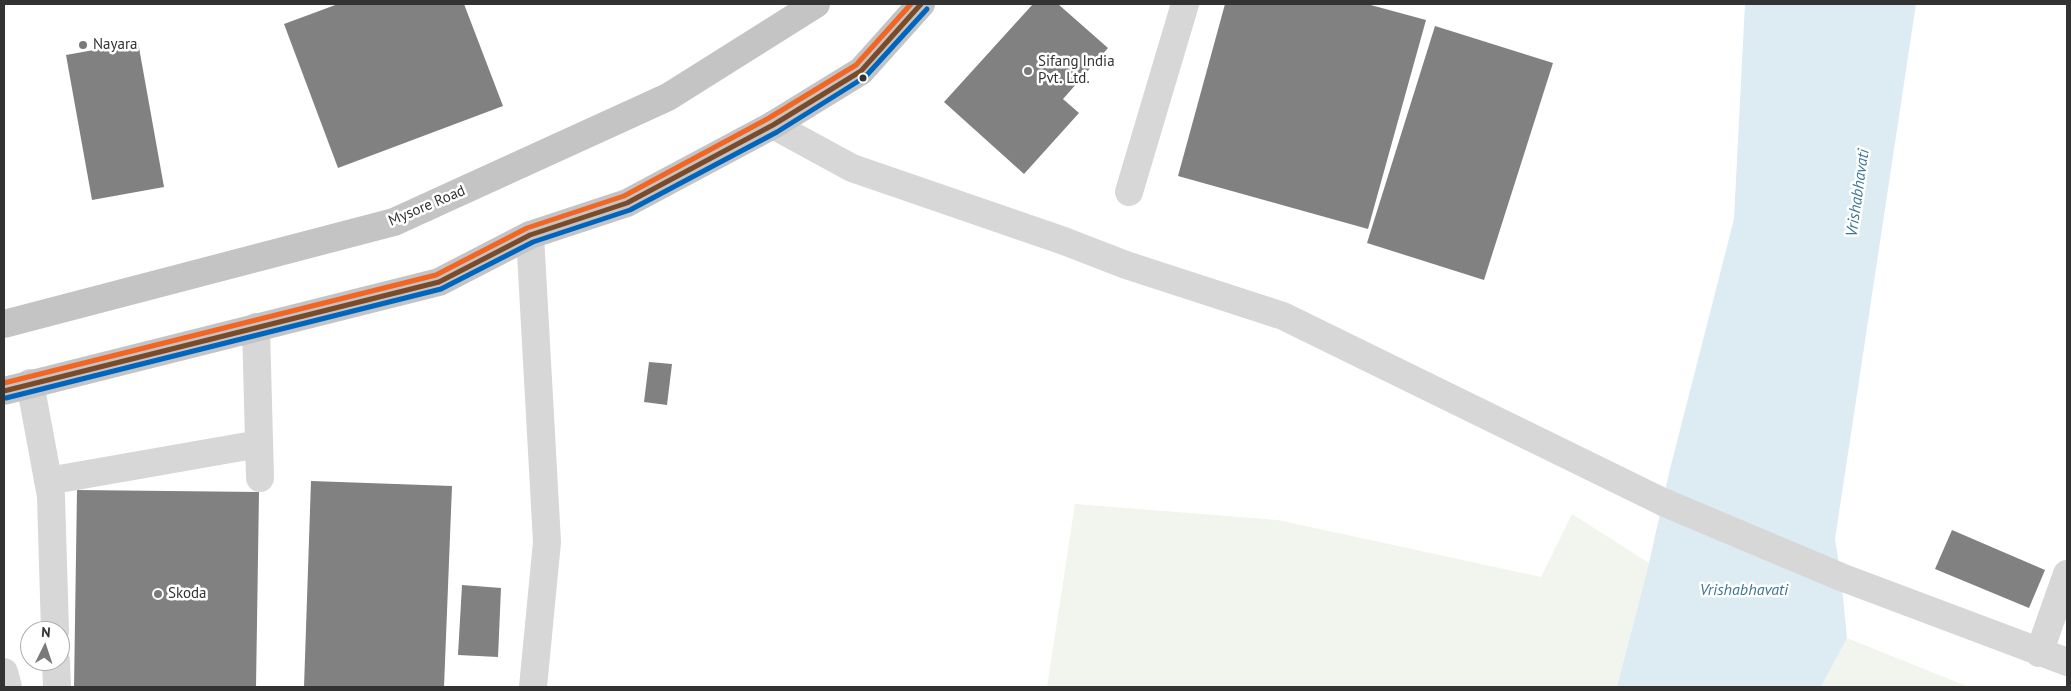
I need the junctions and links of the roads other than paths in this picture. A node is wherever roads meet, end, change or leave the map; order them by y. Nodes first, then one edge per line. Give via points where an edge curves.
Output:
1 (816, 4) edge
2 (921, 4) edge
3 (1185, 4) edge
4 (773, 125) junction
5 (1129, 192) dead end
6 (530, 235) junction
7 (4, 324) edge
8 (256, 327) junction
9 (30, 383) junction
10 (4, 390) edge
11 (259, 444) junction
12 (260, 478) dead end
13 (48, 481) junction
14 (2067, 574) edge
15 (55, 621) edge
16 (2039, 653) junction
17 (2067, 662) edge
18 (56, 671) edge
19 (4, 672) edge
20 (8, 687) edge
21 (57, 687) edge
22 (533, 687) edge

1 - 7 highway, Mysore Road via 668,97 394,222
2 - 4 highway via 860,71
3 - 5 street
4 - 6 highway via 627,203
4 - 16 street via 852,168 1126,265 1283,316 1663,502
6 - 8 highway via 439,282
6 - 22 street via 547,542
8 - 9 highway
8 - 11 street
9 - 10 highway
9 - 13 street
11 - 12 street
11 - 13 street
13 - 15 street
14 - 16 street
16 - 17 street
18 - 21 street
19 - 20 street

